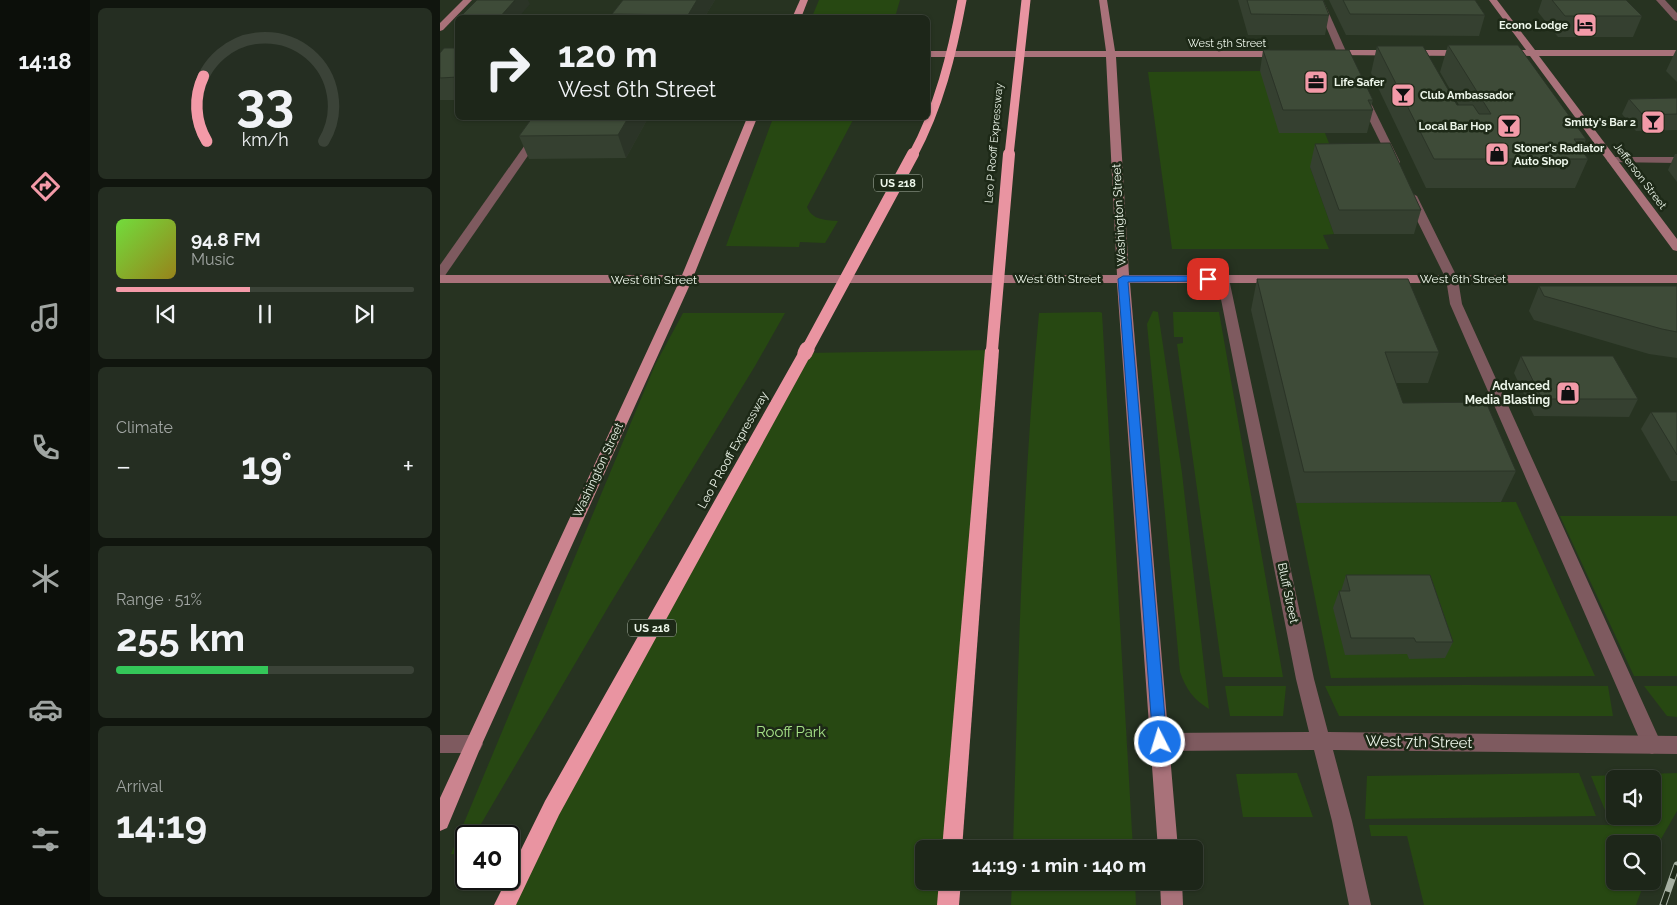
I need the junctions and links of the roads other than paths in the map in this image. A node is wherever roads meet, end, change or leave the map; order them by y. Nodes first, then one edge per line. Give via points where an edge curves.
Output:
1 (468, 0) edge
2 (804, 0) edge
3 (962, 0) edge
4 (1026, 0) edge
5 (1103, 0) edge
6 (1319, 0) edge
7 (1493, 0) edge
8 (1660, 0) edge
9 (797, 15) edge
10 (1677, 18) edge
11 (440, 28) edge
12 (1532, 52) junction
13 (1322, 53) edge
14 (1341, 53) junction
15 (1478, 53) edge
16 (1498, 53) edge
17 (1677, 53) edge
18 (930, 54) edge
19 (1111, 54) junction
20 (1292, 54) edge
21 (930, 117) edge
22 (548, 120) edge
23 (751, 120) edge
24 (929, 120) edge
25 (1612, 160) junction
26 (1677, 160) edge
27 (1677, 247) edge
28 (440, 274) edge
29 (440, 279) edge
30 (1123, 279) junction
31 (1223, 279) junction
32 (1452, 279) junction
33 (1677, 279) edge
34 (686, 280) junction
35 (1322, 741) junction
36 (1160, 742) junction
37 (440, 744) edge
38 (473, 744) junction
39 (1652, 745) junction
40 (1677, 745) edge
41 (440, 821) edge
42 (953, 840) edge
43 (1167, 840) edge
44 (949, 890) edge
45 (1171, 890) edge
46 (505, 905) edge
47 (948, 905) edge
48 (1172, 905) edge
49 (1360, 905) edge

1 - 11 main road
2 - 9 main road
3 - 21 highway, Leo P Rooff Expressway / US 218, bridge via 952,51
4 - 42 highway, Leo P Rooff Expressway, bridge via 992,350
5 - 19 main road, Washington Street
6 - 14 street
7 - 12 main road, Jefferson Street
8 - 10 street
12 - 16 main road
12 - 17 main road
12 - 25 main road, Jefferson Street
13 - 14 main road
14 - 15 main road
14 - 32 street
18 - 19 main road, West 5th Street
19 - 20 main road, West 5th Street
19 - 30 main road, Washington Street
22 - 28 street
23 - 34 main road, Washington Street
24 - 46 highway, Leo P Rooff Expressway / US 218, bridge via 879,220 552,808
25 - 26 street
25 - 27 main road, Jefferson Street
29 - 34 main road, West 6th Street
30 - 31 main road, West 6th Street
30 - 34 main road, West 6th Street
30 - 36 main road, Washington Street
31 - 32 main road, West 6th Street
31 - 35 street, Bluff Street via 1305,679
32 - 33 main road, West 6th Street
32 - 39 street via 1456,304
34 - 38 main road, Washington Street
35 - 36 street, West 7th Street
35 - 39 street, West 7th Street
35 - 49 street, Bluff Street
36 - 43 main road, Washington Street
37 - 38 street
38 - 41 main road, Washington Street
39 - 40 street, West 7th Street
44 - 47 highway
45 - 48 main road

